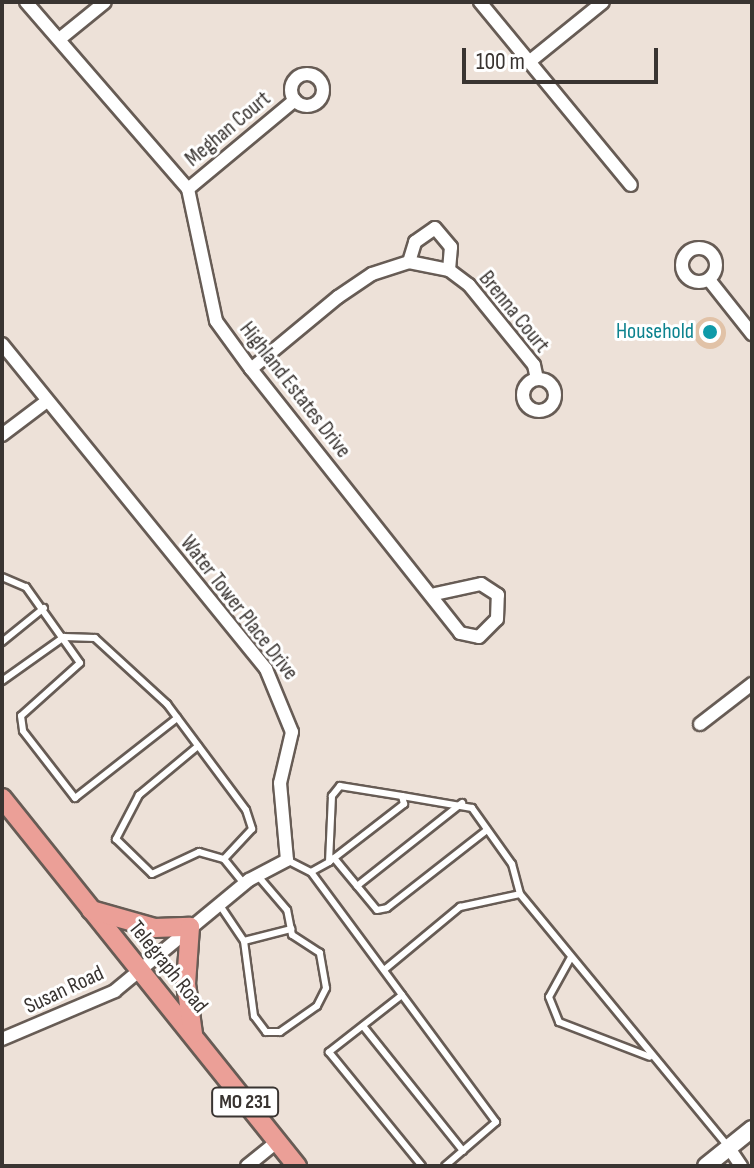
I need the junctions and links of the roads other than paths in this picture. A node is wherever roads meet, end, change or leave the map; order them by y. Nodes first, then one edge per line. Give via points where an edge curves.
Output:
1 (26, 2) edge
2 (105, 2) edge
3 (480, 2) edge
4 (603, 2) edge
5 (62, 37) junction
6 (529, 62) junction
7 (295, 100) dead end
8 (631, 185) dead end
9 (188, 189) junction
10 (409, 262) junction
11 (449, 270) junction
12 (710, 281) dead end
13 (752, 334) edge
14 (2, 344) edge
15 (251, 369) junction
16 (537, 379) dead end
17 (47, 401) junction
18 (2, 435) edge
19 (2, 577) edge
20 (435, 594) junction
21 (44, 608) junction
22 (64, 637) junction
23 (2, 642) edge
24 (2, 681) edge
25 (752, 684) edge
26 (177, 718) junction
27 (700, 724) dead end
28 (198, 746) junction
29 (402, 796) junction
30 (2, 798) edge
31 (462, 803) junction
32 (487, 830) junction
33 (224, 859) junction
34 (287, 860) junction
35 (332, 860) junction
36 (311, 872) junction
37 (257, 875) junction
38 (244, 884) junction
39 (357, 886) junction
40 (520, 894) junction
41 (219, 904) junction
42 (91, 910) junction
43 (190, 927) junction
44 (291, 929) junction
45 (244, 941) junction
46 (570, 959) junction
47 (139, 970) junction
48 (384, 970) junction
49 (402, 995) junction
50 (363, 1026) junction
51 (193, 1037) junction
52 (2, 1039) edge
53 (655, 1059) junction
54 (752, 1129) edge
55 (277, 1142) junction
56 (729, 1148) junction
57 (463, 1151) junction
58 (247, 1166) edge
59 (297, 1166) edge
60 (422, 1166) edge
61 (445, 1166) edge
62 (706, 1166) edge
63 (741, 1166) edge

1 - 5 street, Highland Estates Drive
2 - 5 street
3 - 6 street
4 - 6 street
5 - 9 street, Highland Estates Drive
6 - 8 street
7 - 9 street, Meghan Court
9 - 15 street, Highland Estates Drive via 216,321
10 - 11 street, Brenna Court
10 - 11 street via 415,242 435,228 451,247
10 - 15 street, Brenna Court via 372,274 338,297
11 - 16 street, Brenna Court via 482,299 534,365
12 - 13 street
14 - 17 street, Water Tower Place Drive
15 - 20 street, Highland Estates Drive
17 - 18 street
17 - 34 street, Water Tower Place Drive via 281,692 292,732 280,783
19 - 21 lane via 26,587
20 - 20 street, Highland Estates Drive via 460,633 479,637 497,619 498,595 481,584
21 - 22 lane
21 - 23 lane
22 - 24 lane
22 - 26 lane via 95,638
22 - 26 lane via 80,663 26,706 21,724 75,798
25 - 27 street
26 - 28 lane
28 - 33 lane via 252,829
28 - 33 lane via 139,795 116,839 152,874 199,852
29 - 31 lane
29 - 35 lane via 404,804
29 - 35 lane via 340,786 332,796
30 - 42 main road, Telegraph Road / MO 231
31 - 32 lane
31 - 39 lane
32 - 39 lane via 387,908 377,910
32 - 40 lane via 512,864
33 - 38 lane
34 - 36 lane
34 - 37 street
35 - 36 lane
35 - 39 lane
36 - 48 lane
37 - 38 street
37 - 44 lane via 287,910
38 - 41 street
40 - 46 lane via 544,916
40 - 48 lane via 460,907
41 - 43 street
41 - 45 lane
42 - 43 main road via 155,928
42 - 47 main road, Telegraph Road / MO 231
43 - 47 street
43 - 51 main road via 186,984
44 - 45 lane
44 - 45 lane via 320,953 326,988 317,1006 280,1032 266,1032 254,1016
46 - 53 lane
46 - 53 lane via 549,997 559,1022
47 - 51 main road, Telegraph Road / MO 231
47 - 52 street, Susan Road via 99,1000
48 - 49 lane
49 - 50 lane
49 - 57 lane via 496,1122
50 - 57 lane
50 - 60 lane via 329,1052
51 - 55 main road, Telegraph Road / MO 231
53 - 56 lane
54 - 56 street
55 - 58 street
55 - 59 main road, Telegraph Road / MO 231
56 - 62 street
56 - 63 street
57 - 61 lane

